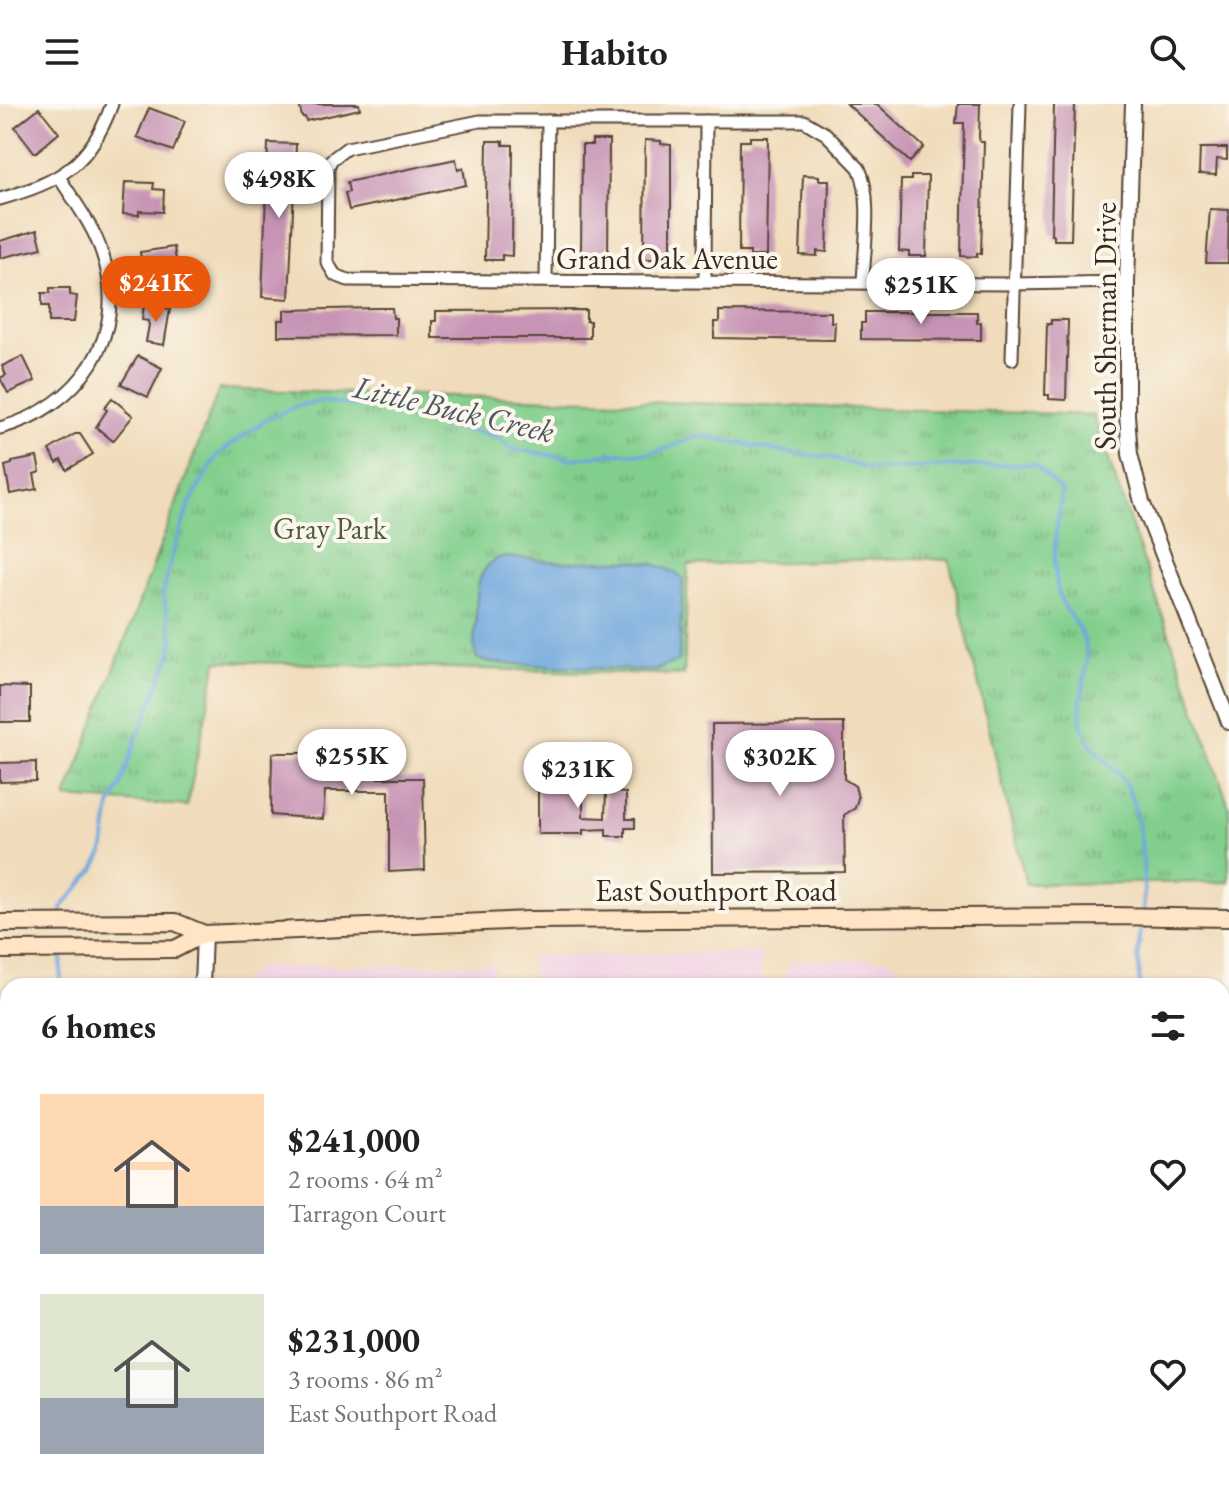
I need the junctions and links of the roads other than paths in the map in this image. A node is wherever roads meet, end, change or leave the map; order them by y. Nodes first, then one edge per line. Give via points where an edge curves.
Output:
1 (112, 104) edge
2 (1020, 104) edge
3 (1133, 104) edge
4 (548, 121) junction
5 (706, 121) junction
6 (59, 177) junction
7 (0, 199) edge
8 (546, 281) junction
9 (705, 281) junction
10 (1127, 282) junction
11 (863, 283) junction
12 (1013, 284) junction
13 (1012, 359) dead end
14 (0, 428) edge
15 (1229, 722) edge
16 (1229, 918) edge
17 (0, 923) edge
18 (204, 934) junction
19 (8, 950) edge
20 (202, 978) edge

1 - 6 street via 93,143
2 - 12 street
3 - 10 street, South Sherman Drive
4 - 5 street
4 - 8 street
4 - 8 street, Grand Oak Avenue via 467,123 358,145 337,154 328,168 327,256 341,279
5 - 9 street
5 - 11 street via 804,121 845,151 865,182
6 - 7 street
6 - 14 street via 102,251 109,291 105,332 88,369 66,395 33,417
8 - 9 street, Grand Oak Avenue
9 - 11 street, Grand Oak Avenue
10 - 12 street, Grand Oak Avenue
10 - 15 street, South Sherman Drive via 1127,415 1134,471
11 - 12 street, Grand Oak Avenue
12 - 13 street
16 - 18 main road, East Southport Road via 529,920
17 - 18 main road, East Southport Road via 175,922
18 - 19 main road, East Southport Road via 175,949
18 - 20 street

